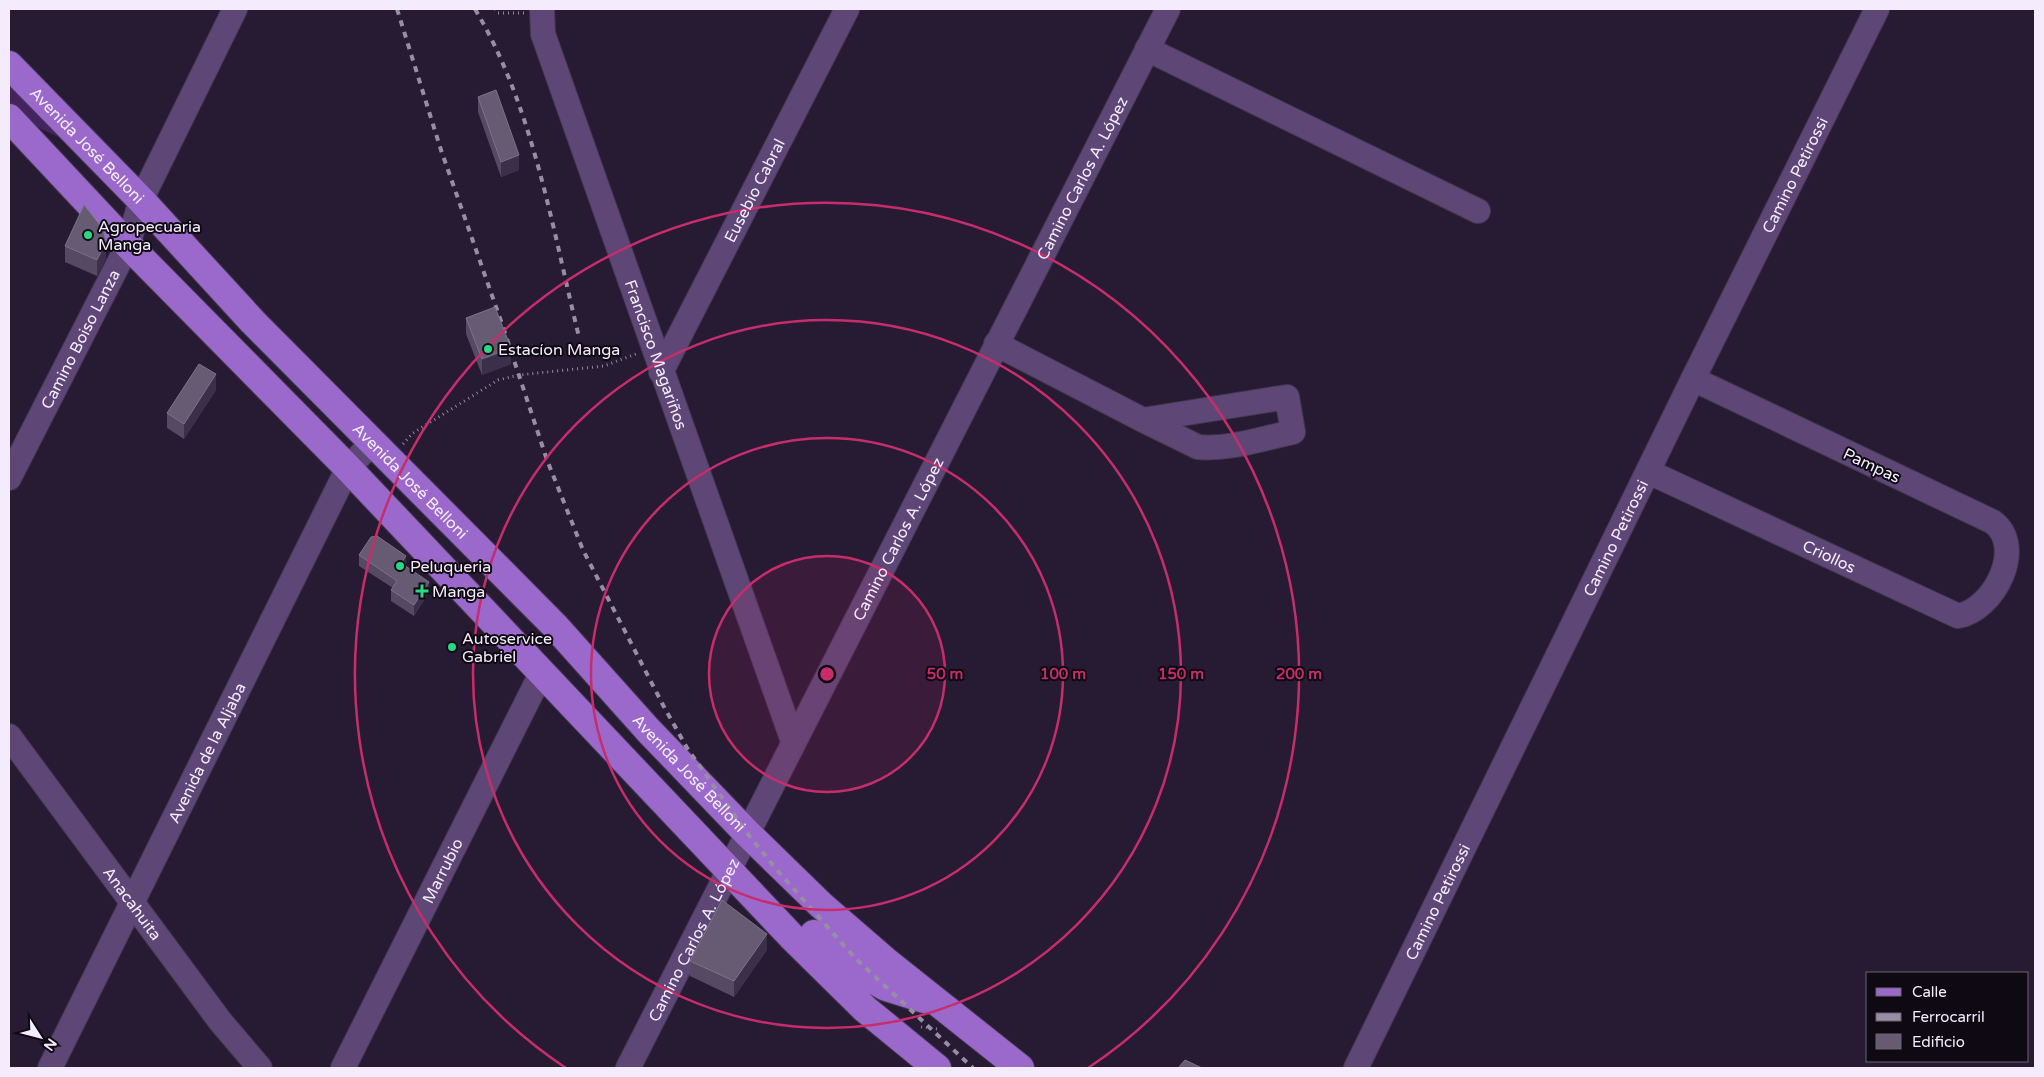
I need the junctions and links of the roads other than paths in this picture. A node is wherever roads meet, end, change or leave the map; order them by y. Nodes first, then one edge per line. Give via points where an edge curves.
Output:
1 (235, 9) edge
2 (847, 9) edge
3 (1168, 9) edge
4 (1877, 9) edge
5 (542, 11) edge
6 (1147, 49) junction
7 (9, 65) edge
8 (9, 118) edge
9 (37, 147) junction
10 (141, 200) junction
11 (1478, 212) dead end
12 (128, 244) junction
13 (253, 322) junction
14 (996, 344) junction
15 (661, 372) junction
16 (1693, 380) junction
17 (1143, 420) junction
18 (372, 443) junction
19 (348, 468) junction
20 (1649, 472) junction
21 (9, 478) edge
22 (2000, 580) joint
23 (542, 672) junction
24 (9, 736) edge
25 (793, 741) junction
26 (608, 744) junction
27 (747, 833) junction
28 (728, 868) junction
29 (133, 901) junction
30 (939, 1003) junction
31 (50, 1068) edge
32 (260, 1068) edge
33 (343, 1068) edge
34 (628, 1068) edge
35 (937, 1068) edge
36 (1020, 1068) edge
37 (1356, 1068) edge

1 - 10 street, Camino Boiso Lanza
2 - 15 street, Eusebio Cabral
3 - 6 street, Camino Carlos A. López
4 - 16 street, Camino Petirossi
5 - 15 street, Francisco Magariños via 543,34
6 - 11 street
6 - 14 street, Camino Carlos A. López
7 - 10 main road, Avenida José Belloni
8 - 9 main road
9 - 10 main road via 70,163 112,207 129,209
9 - 12 main road
10 - 12 street, Camino Boiso Lanza
10 - 13 main road, Avenida José Belloni
12 - 13 main road via 143,234 150,236 223,310
12 - 19 main road
12 - 21 street, Camino Boiso Lanza
13 - 18 main road, Avenida José Belloni
14 - 17 street
14 - 25 street, Camino Carlos A. López
15 - 25 street, Francisco Magariños
16 - 20 street, Camino Petirossi
16 - 22 street, Pampas via 1994,522 2002,528 2006,538 2007,560
17 - 17 street via 1288,397 1293,432 1207,448 1198,447
18 - 19 street, Avenida de la Aljaba
18 - 27 main road, Avenida José Belloni via 555,626 648,730
19 - 23 main road
19 - 29 street, Avenida de la Aljaba
20 - 22 street, Criollos via 1958,616 1967,614 1988,598
20 - 37 street, Camino Petirossi
23 - 26 main road
23 - 33 street, Marrubio
24 - 29 street, Anacahuita
25 - 27 street, Camino Carlos A. López
26 - 27 main road via 632,751 642,759 713,836 723,840
26 - 28 main road
27 - 28 street, Camino Carlos A. López
27 - 30 main road, Avenida José Belloni via 822,905
28 - 30 main road via 749,873 767,883 819,938 857,970 886,987
28 - 34 street, Camino Carlos A. López
28 - 35 main road via 864,1009
29 - 31 street, Avenida de la Aljaba
29 - 32 street, Anacahuita via 220,1021
30 - 36 main road, Avenida José Belloni

